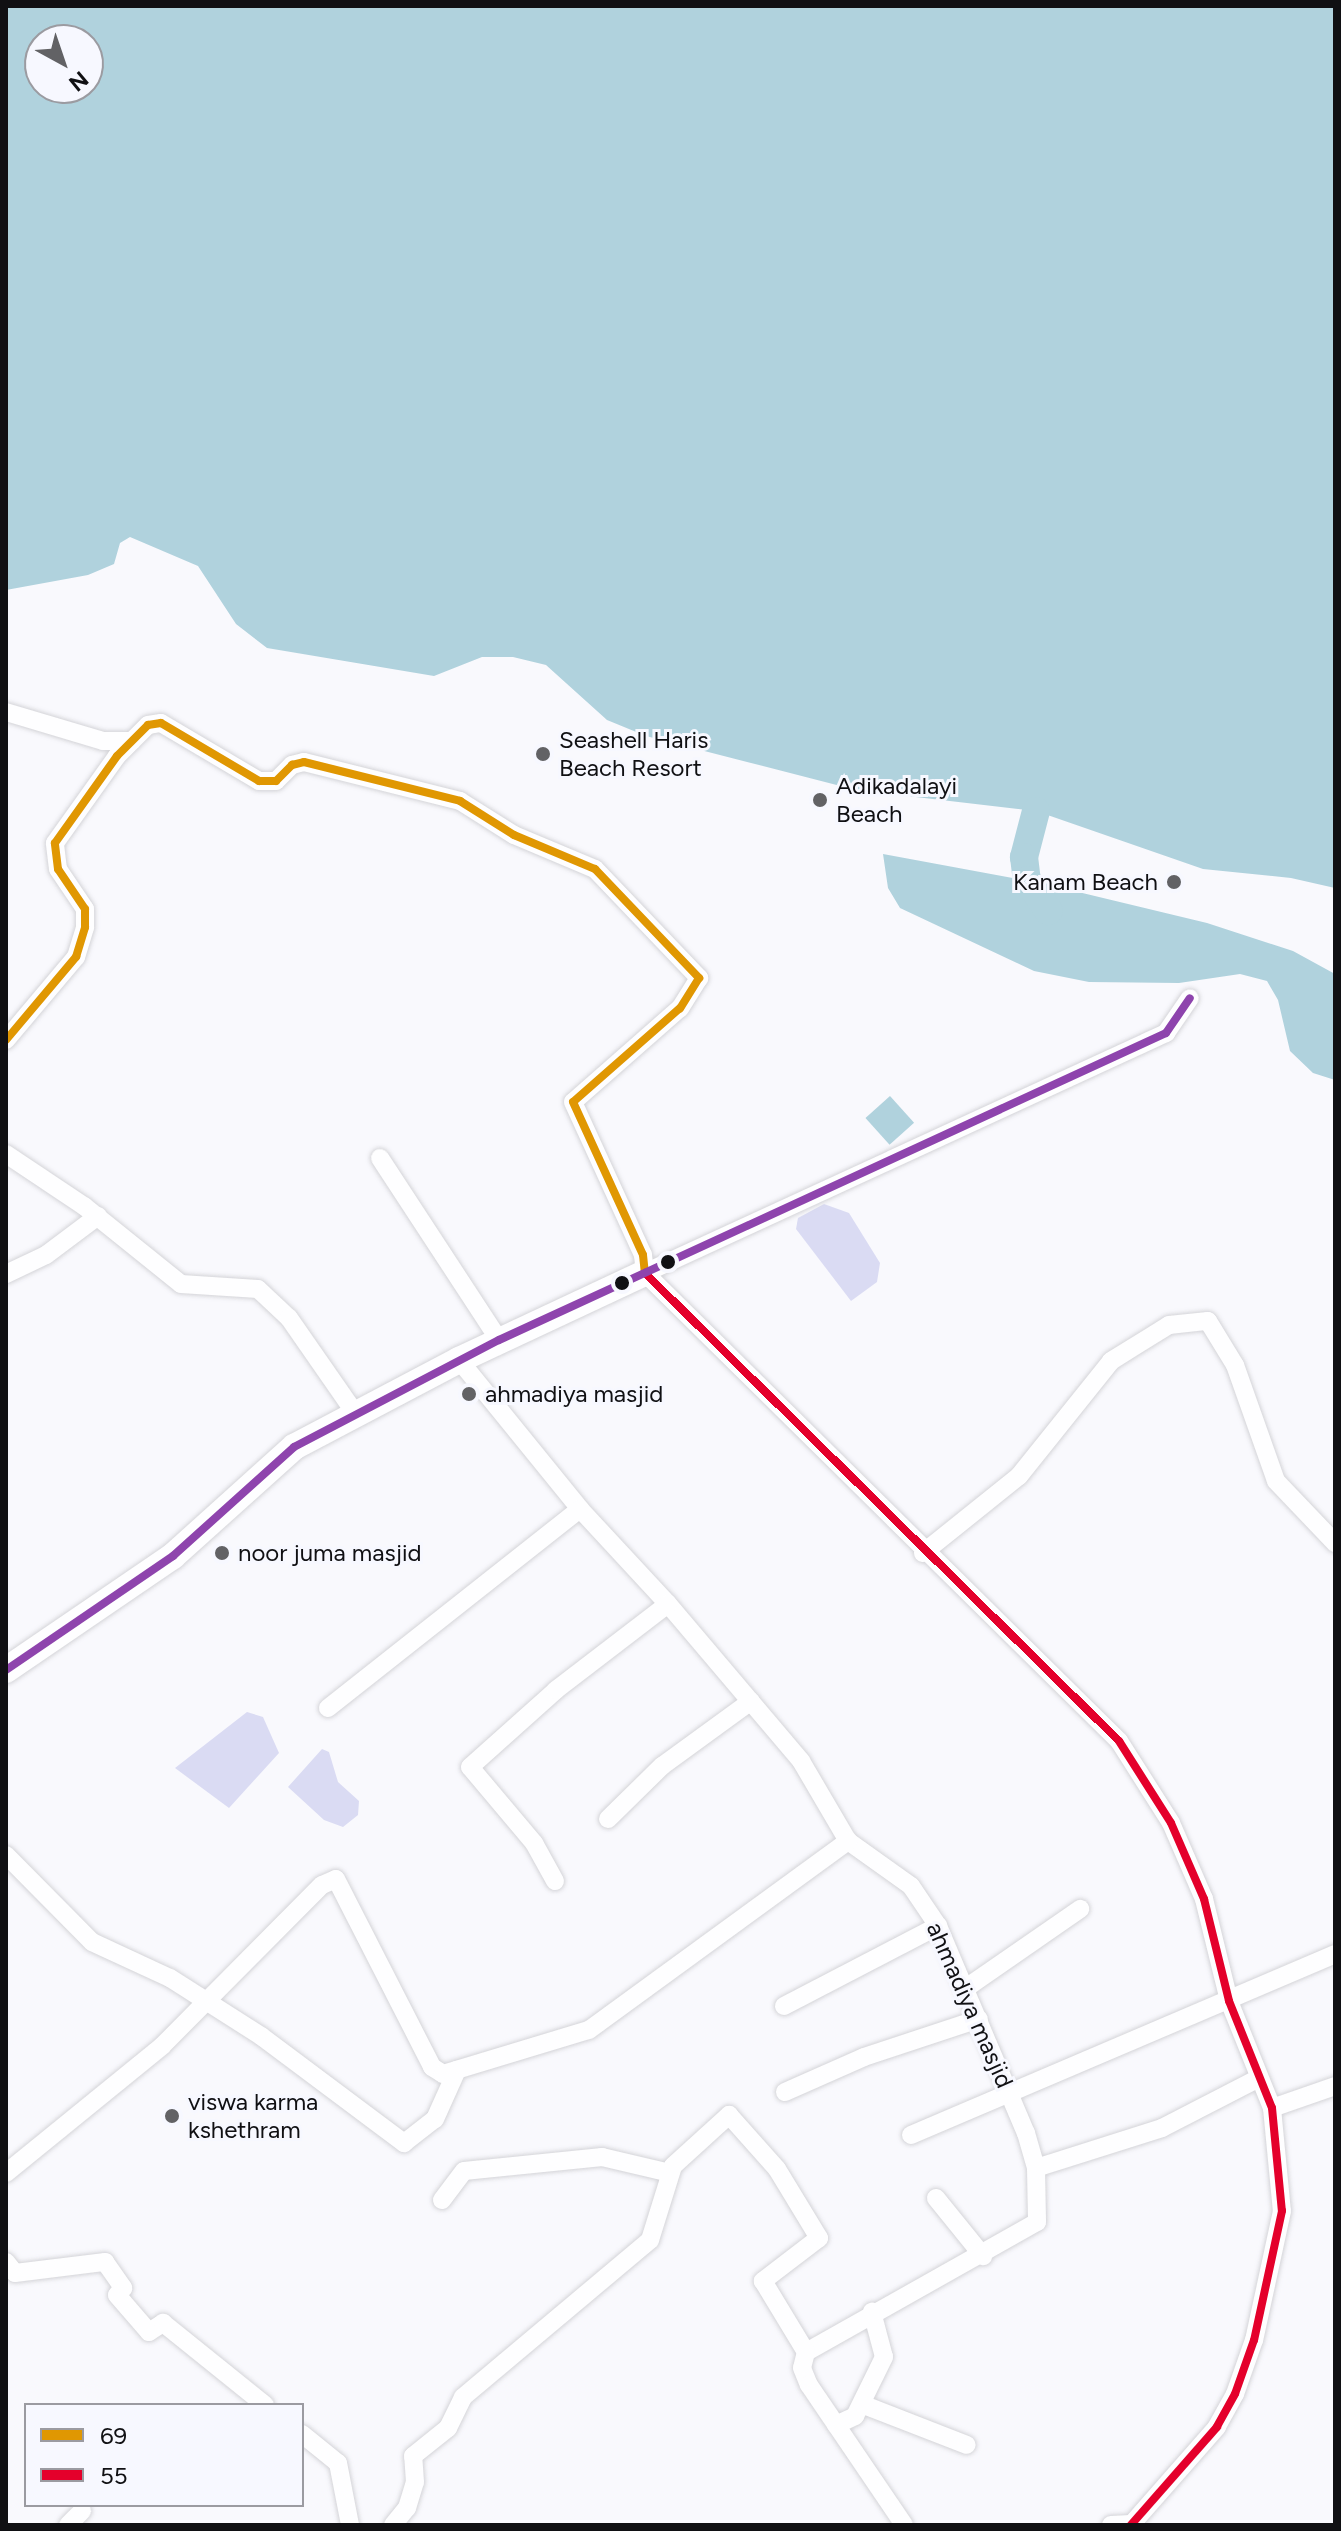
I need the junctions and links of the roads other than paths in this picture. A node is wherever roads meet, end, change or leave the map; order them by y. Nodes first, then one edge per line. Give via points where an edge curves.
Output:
1 (6, 712) edge
2 (132, 741) junction
3 (1190, 998) dead end
4 (6, 1040) edge
5 (6, 1154) edge
6 (380, 1158) dead end
7 (98, 1216) junction
8 (645, 1273) junction
9 (6, 1274) edge
10 (499, 1340) junction
11 (459, 1360) junction
12 (357, 1416) junction
13 (580, 1509) junction
14 (1335, 1543) edge
15 (923, 1553) junction
16 (668, 1604) junction
17 (6, 1670) edge
18 (751, 1701) junction
19 (328, 1708) dead end
20 (608, 1819) dead end
21 (848, 1841) junction
22 (6, 1855) edge
23 (555, 1881) dead end
24 (1080, 1909) dead end
25 (938, 1926) junction
26 (1335, 1954) edge
27 (966, 1988) junction
28 (1229, 2001) junction
29 (207, 2002) junction
30 (784, 2006) dead end
31 (979, 2019) junction
32 (457, 2070) junction
33 (1257, 2079) junction
34 (1335, 2086) edge
35 (785, 2092) dead end
36 (1010, 2097) junction
37 (1272, 2108) junction
38 (911, 2135) dead end
39 (1036, 2168) junction
40 (6, 2173) edge
41 (670, 2173) junction
42 (936, 2198) dead end
43 (442, 2200) dead end
44 (983, 2256) junction
45 (6, 2262) edge
46 (872, 2312) junction
47 (806, 2352) junction
48 (263, 2403) edge
49 (864, 2405) junction
50 (836, 2425) junction
51 (304, 2436) edge
52 (967, 2445) dead end
53 (82, 2511) dead end
54 (1131, 2524) edge
55 (68, 2525) edge
56 (350, 2525) edge
57 (393, 2525) edge
58 (904, 2525) edge
59 (1111, 2525) edge

1 - 2 street via 103,741
2 - 4 street via 55,843 58,869 85,909 76,957
2 - 8 street via 148,725 161,723 259,781 276,781 292,765 304,762 395,788 427,788 460,801 514,835 595,869 699,978 680,1008 573,1102 643,1255
3 - 8 street via 1166,1033
5 - 7 street
6 - 10 street via 390,1181
7 - 9 street via 46,1255
7 - 12 street via 181,1284 258,1289 289,1318
8 - 10 street
8 - 15 street
10 - 11 street
11 - 12 street
11 - 13 street, ahmadiya masjid
12 - 17 street via 294,1447 173,1556
13 - 16 street, ahmadiya masjid
13 - 19 street
14 - 15 street via 1276,1481 1235,1365 1208,1321 1169,1325 1111,1361 1019,1476
15 - 28 street via 1119,1741 1171,1823 1204,1899
16 - 18 street, ahmadiya masjid
16 - 23 street via 556,1690 470,1767 534,1843
18 - 20 street via 662,1766
18 - 21 street, ahmadiya masjid via 801,1761
21 - 25 street, ahmadiya masjid via 911,1886
21 - 32 street via 589,2030
22 - 29 street via 92,1942
24 - 27 street
25 - 27 street, ahmadiya masjid
25 - 30 street
26 - 28 street
27 - 31 street, ahmadiya masjid
28 - 33 street
28 - 36 street
29 - 32 street via 404,2143 435,2119
29 - 32 street via 322,1885 336,1879 432,2067 443,2074
29 - 40 street via 162,2046
31 - 35 street via 864,2057
31 - 36 street, ahmadiya masjid
33 - 37 street
33 - 39 street via 1162,2128
34 - 37 street
36 - 38 street
36 - 39 street, ahmadiya masjid
37 - 54 street via 1282,2211 1254,2340 1217,2427
39 - 44 street, ahmadiya masjid via 1037,2222
41 - 43 street via 602,2157 464,2171
41 - 47 street via 725,2117 737,2118 746,2128 819,2238 763,2281
41 - 57 street via 650,2240 463,2397 448,2428 413,2456 415,2482 407,2508
42 - 44 street
44 - 46 street, ahmadiya masjid
45 - 48 street via 15,2273 105,2262 123,2288 117,2295 149,2332 163,2323
46 - 47 street, ahmadiya masjid
46 - 49 street via 884,2357
47 - 50 street via 802,2368
49 - 50 street
49 - 52 street
50 - 58 street
51 - 56 street via 338,2463
53 - 55 street
54 - 59 street

